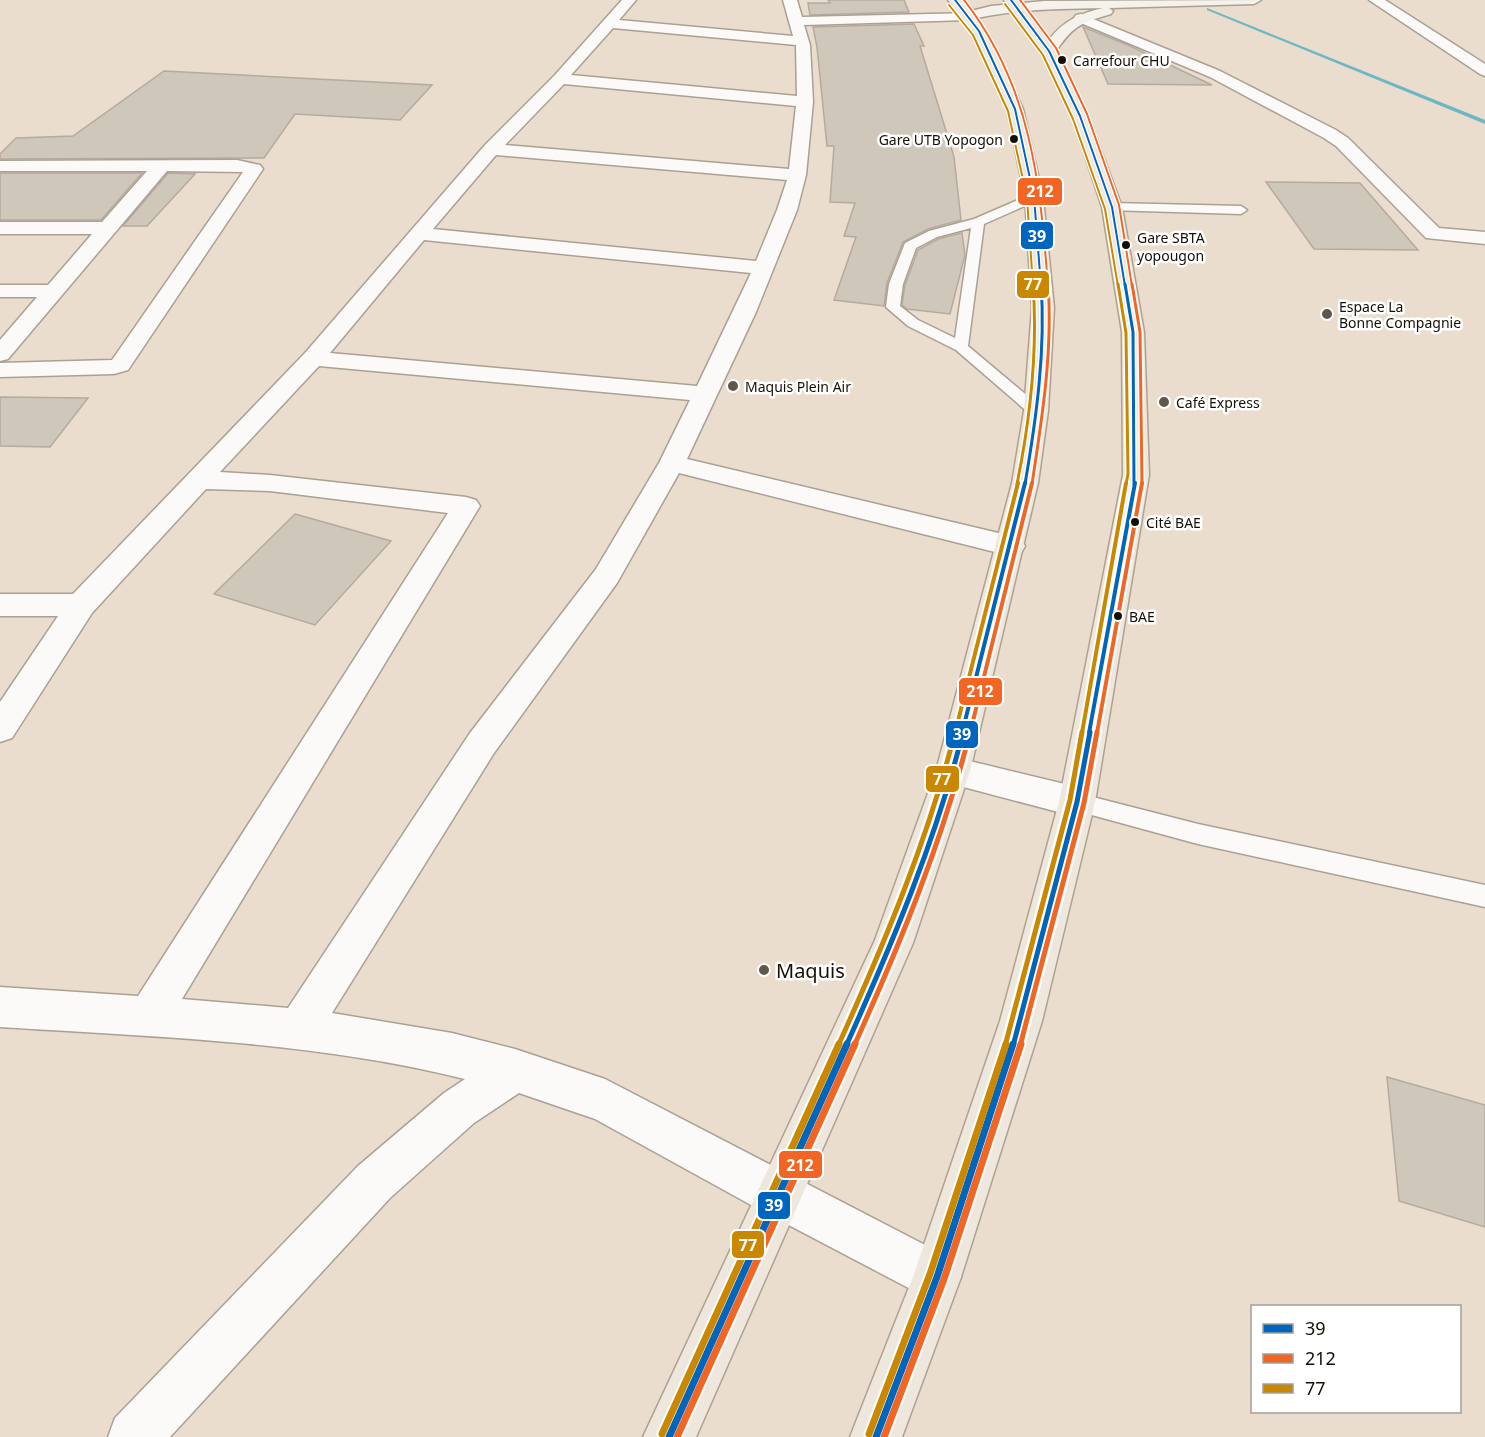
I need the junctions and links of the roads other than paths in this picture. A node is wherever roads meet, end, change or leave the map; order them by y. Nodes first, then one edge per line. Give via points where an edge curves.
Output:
1 (629, 0) edge
2 (1254, 0) edge
3 (1376, 0) edge
4 (1128, 4) junction
5 (1017, 7) edge
6 (961, 8) edge
7 (1081, 18) junction
8 (797, 21) edge
9 (609, 23) junction
10 (1049, 51) junction
11 (1485, 71) edge
12 (560, 79) junction
13 (805, 102) junction
14 (491, 150) junction
15 (0, 166) edge
16 (160, 166) junction
17 (797, 175) junction
18 (1035, 197) junction
19 (1112, 207) junction
20 (1242, 210) dead end
21 (978, 222) junction
22 (0, 228) edge
23 (108, 228) junction
24 (420, 234) junction
25 (1485, 238) edge
26 (763, 268) junction
27 (0, 291) edge
28 (53, 291) junction
29 (962, 347) junction
30 (0, 354) edge
31 (313, 358) junction
32 (0, 370) edge
33 (704, 394) junction
34 (1035, 411) junction
35 (672, 463) junction
36 (200, 480) junction
37 (1011, 546) junction
38 (0, 605) edge
39 (81, 605) junction
40 (0, 729) edge
41 (952, 771) junction
42 (1077, 802) junction
43 (1485, 896) edge
44 (0, 1007) edge
45 (148, 1017) junction
46 (299, 1028) junction
47 (515, 1070) junction
48 (778, 1195) junction
49 (937, 1277) junction
50 (134, 1437) edge
51 (669, 1437) edge
52 (876, 1437) edge

1 - 9 street
2 - 4 street
3 - 11 street
4 - 5 street
4 - 7 street
5 - 6 street
5 - 10 main road
6 - 8 street
6 - 18 main road via 991,53 1015,109
7 - 10 street via 1056,36
7 - 25 street via 1215,74 1330,134 1433,234
8 - 9 street
8 - 13 street
9 - 12 street
10 - 19 main road via 1080,116
12 - 13 street
12 - 14 street
13 - 17 street
14 - 17 street
14 - 24 street
15 - 16 street
16 - 23 street
16 - 32 street via 237,165 254,169 120,365
17 - 26 street
18 - 21 lane
18 - 34 main road via 1043,308
19 - 20 lane
19 - 42 main road via 1133,332 1136,475
21 - 29 lane
21 - 29 lane via 933,234 909,246 893,307 914,323
22 - 23 street
23 - 28 street
24 - 26 street
24 - 31 street
26 - 33 street
27 - 28 street
28 - 30 street
29 - 34 lane
31 - 33 street
31 - 36 street
33 - 35 street
34 - 37 main road
35 - 37 street
35 - 46 street via 607,576 482,743
36 - 39 street
36 - 45 street via 270,483 466,506
37 - 41 main road
38 - 39 street
39 - 40 street
41 - 42 street
41 - 48 main road via 893,943
42 - 43 lane via 1198,834
42 - 49 main road via 1021,1021
44 - 45 street
45 - 46 street
46 - 47 street via 456,1053
47 - 48 street via 605,1101
47 - 50 street via 459,1108 374,1182
48 - 49 street
48 - 51 main road
49 - 52 main road

